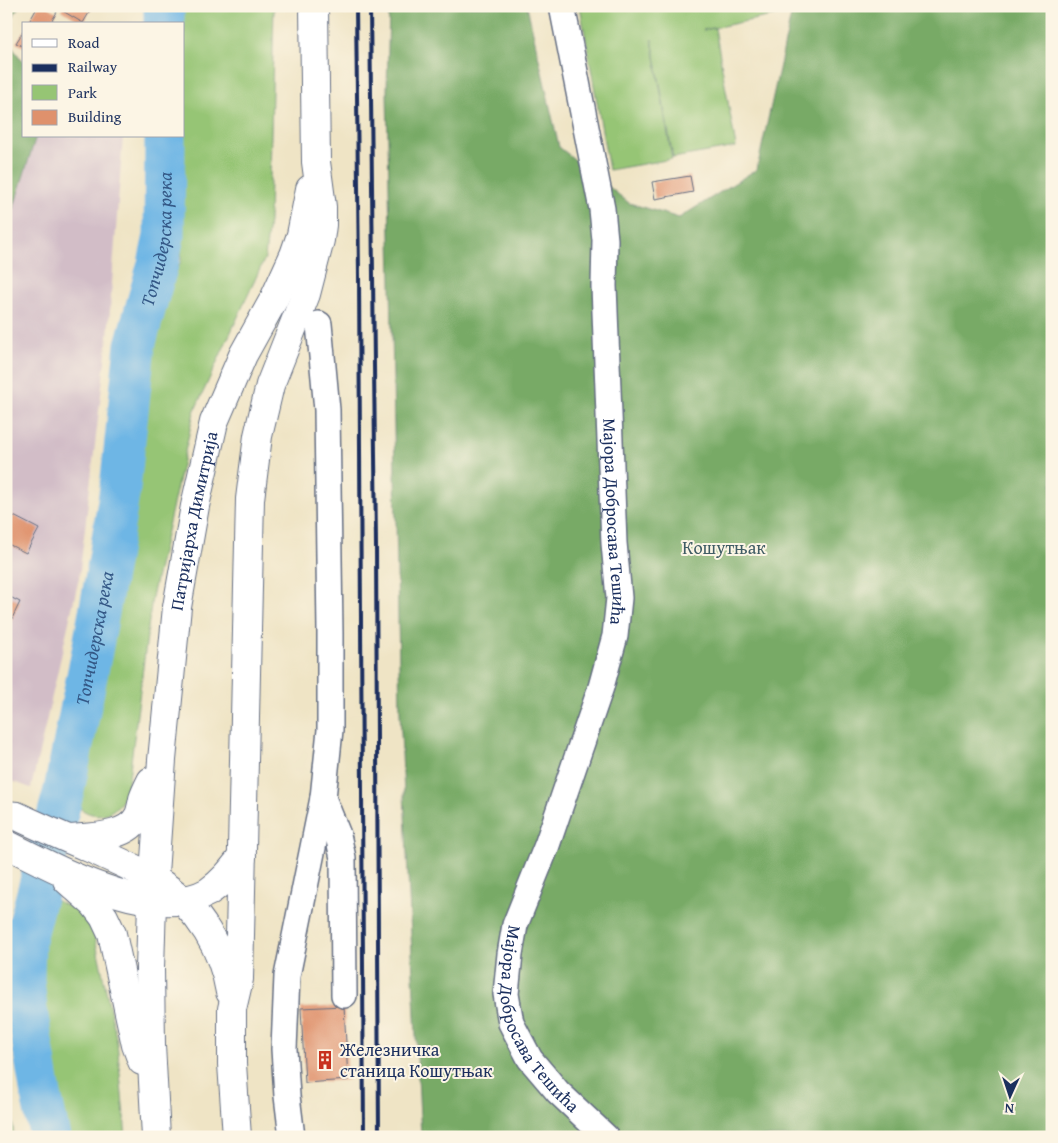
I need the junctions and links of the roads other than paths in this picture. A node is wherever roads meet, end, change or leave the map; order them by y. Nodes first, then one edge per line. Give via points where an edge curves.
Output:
1 (314, 6) edge
2 (562, 6) edge
3 (316, 162) junction
4 (319, 324) dead end
5 (162, 760) junction
6 (323, 798) junction
7 (12, 815) edge
8 (66, 838) junction
9 (6, 844) edge
10 (242, 857) junction
11 (58, 869) junction
12 (152, 890) junction
13 (182, 900) junction
14 (344, 995) dead end
15 (232, 1008) junction
16 (152, 1079) junction
17 (156, 1137) edge
18 (237, 1137) edge
19 (292, 1137) edge
20 (606, 1137) edge

1 - 3 main road, Патријарха Димитрија
2 - 20 street, Мајора Добросава Тешића via 603,217 618,598 615,636 601,687 547,845 515,925 506,994 511,1023 530,1059 558,1092
3 - 5 main road, Патријарха Димитрија via 294,255 243,354 212,430 177,607
3 - 10 main road, Патријарха Димитрија via 322,207 320,240 306,294 268,393 258,436 250,499
4 - 6 street via 326,410 331,693
5 - 8 main road via 131,825 115,833
5 - 12 main road, Патријарха Димитрија
6 - 14 street via 338,835 342,858
6 - 19 street via 288,976 284,1049
7 - 8 main road
8 - 12 main road via 129,866
9 - 11 main road
10 - 13 main road via 225,879 208,892
10 - 15 main road, Патријарха Димитрија via 239,979
11 - 12 main road via 130,897
11 - 16 main road via 94,904 112,934 136,1045
12 - 13 main road
12 - 16 main road, Патријарха Димитрија
13 - 15 main road via 206,929 222,958
15 - 18 main road
16 - 17 main road, Патријарха Димитрија

